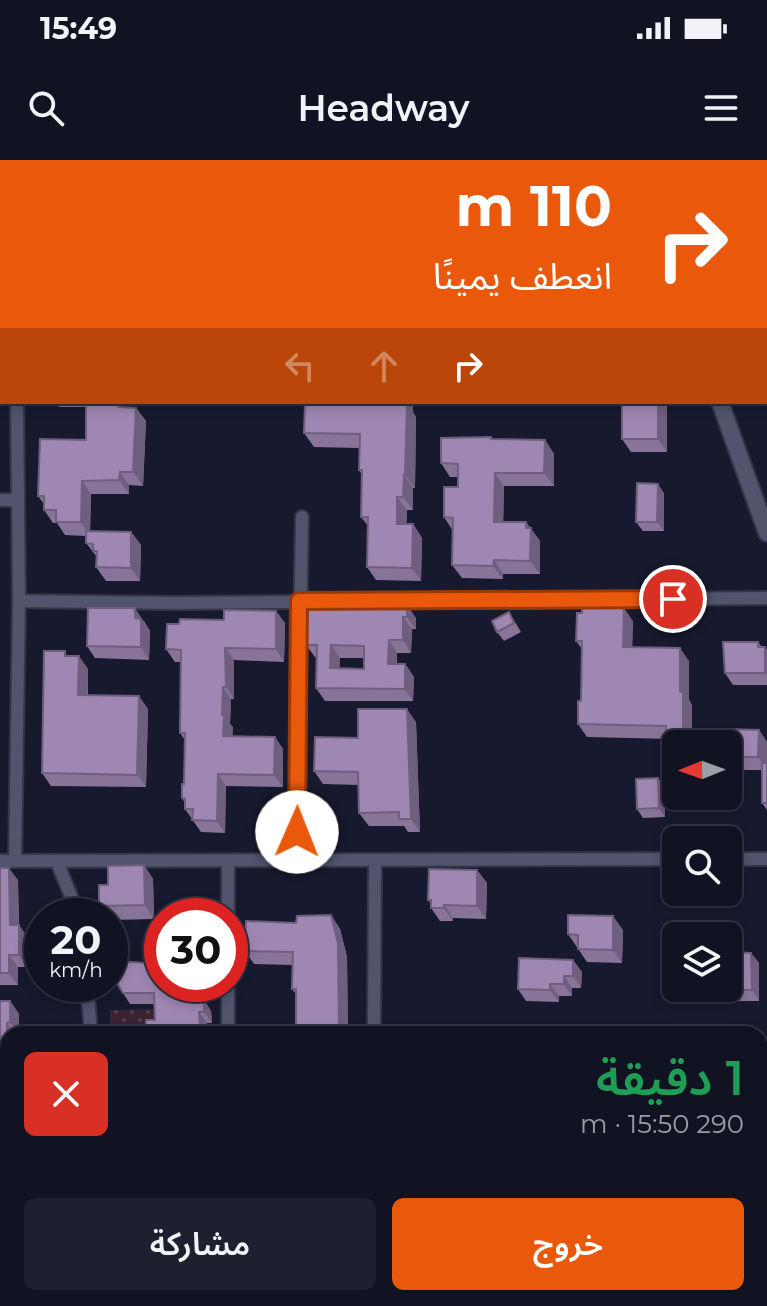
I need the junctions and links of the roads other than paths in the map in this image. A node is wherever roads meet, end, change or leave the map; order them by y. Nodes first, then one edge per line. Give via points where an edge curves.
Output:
1 (17, 404) edge
2 (721, 404) edge
3 (0, 500) edge
4 (18, 500) junction
5 (302, 517) dead end
6 (767, 533) edge
7 (767, 598) edge
8 (19, 601) junction
9 (299, 601) junction
10 (662, 859) edge
11 (742, 859) edge
12 (767, 859) edge
13 (0, 861) edge
14 (15, 861) junction
15 (228, 861) junction
16 (296, 861) junction
17 (375, 861) junction
18 (57, 862) junction
19 (72, 898) edge
20 (228, 898) edge
21 (88, 1002) edge
22 (228, 1002) edge
23 (90, 1026) edge
24 (228, 1026) edge
25 (374, 1026) edge

1 - 4 street
2 - 6 street
3 - 4 street
4 - 8 street
5 - 9 street
7 - 9 street
8 - 9 street
8 - 14 street
9 - 16 street
10 - 17 street
11 - 12 street
13 - 14 street
14 - 18 street
15 - 16 street
15 - 18 street
15 - 20 street
16 - 17 street
17 - 25 street
18 - 19 street
21 - 23 street
22 - 24 street

